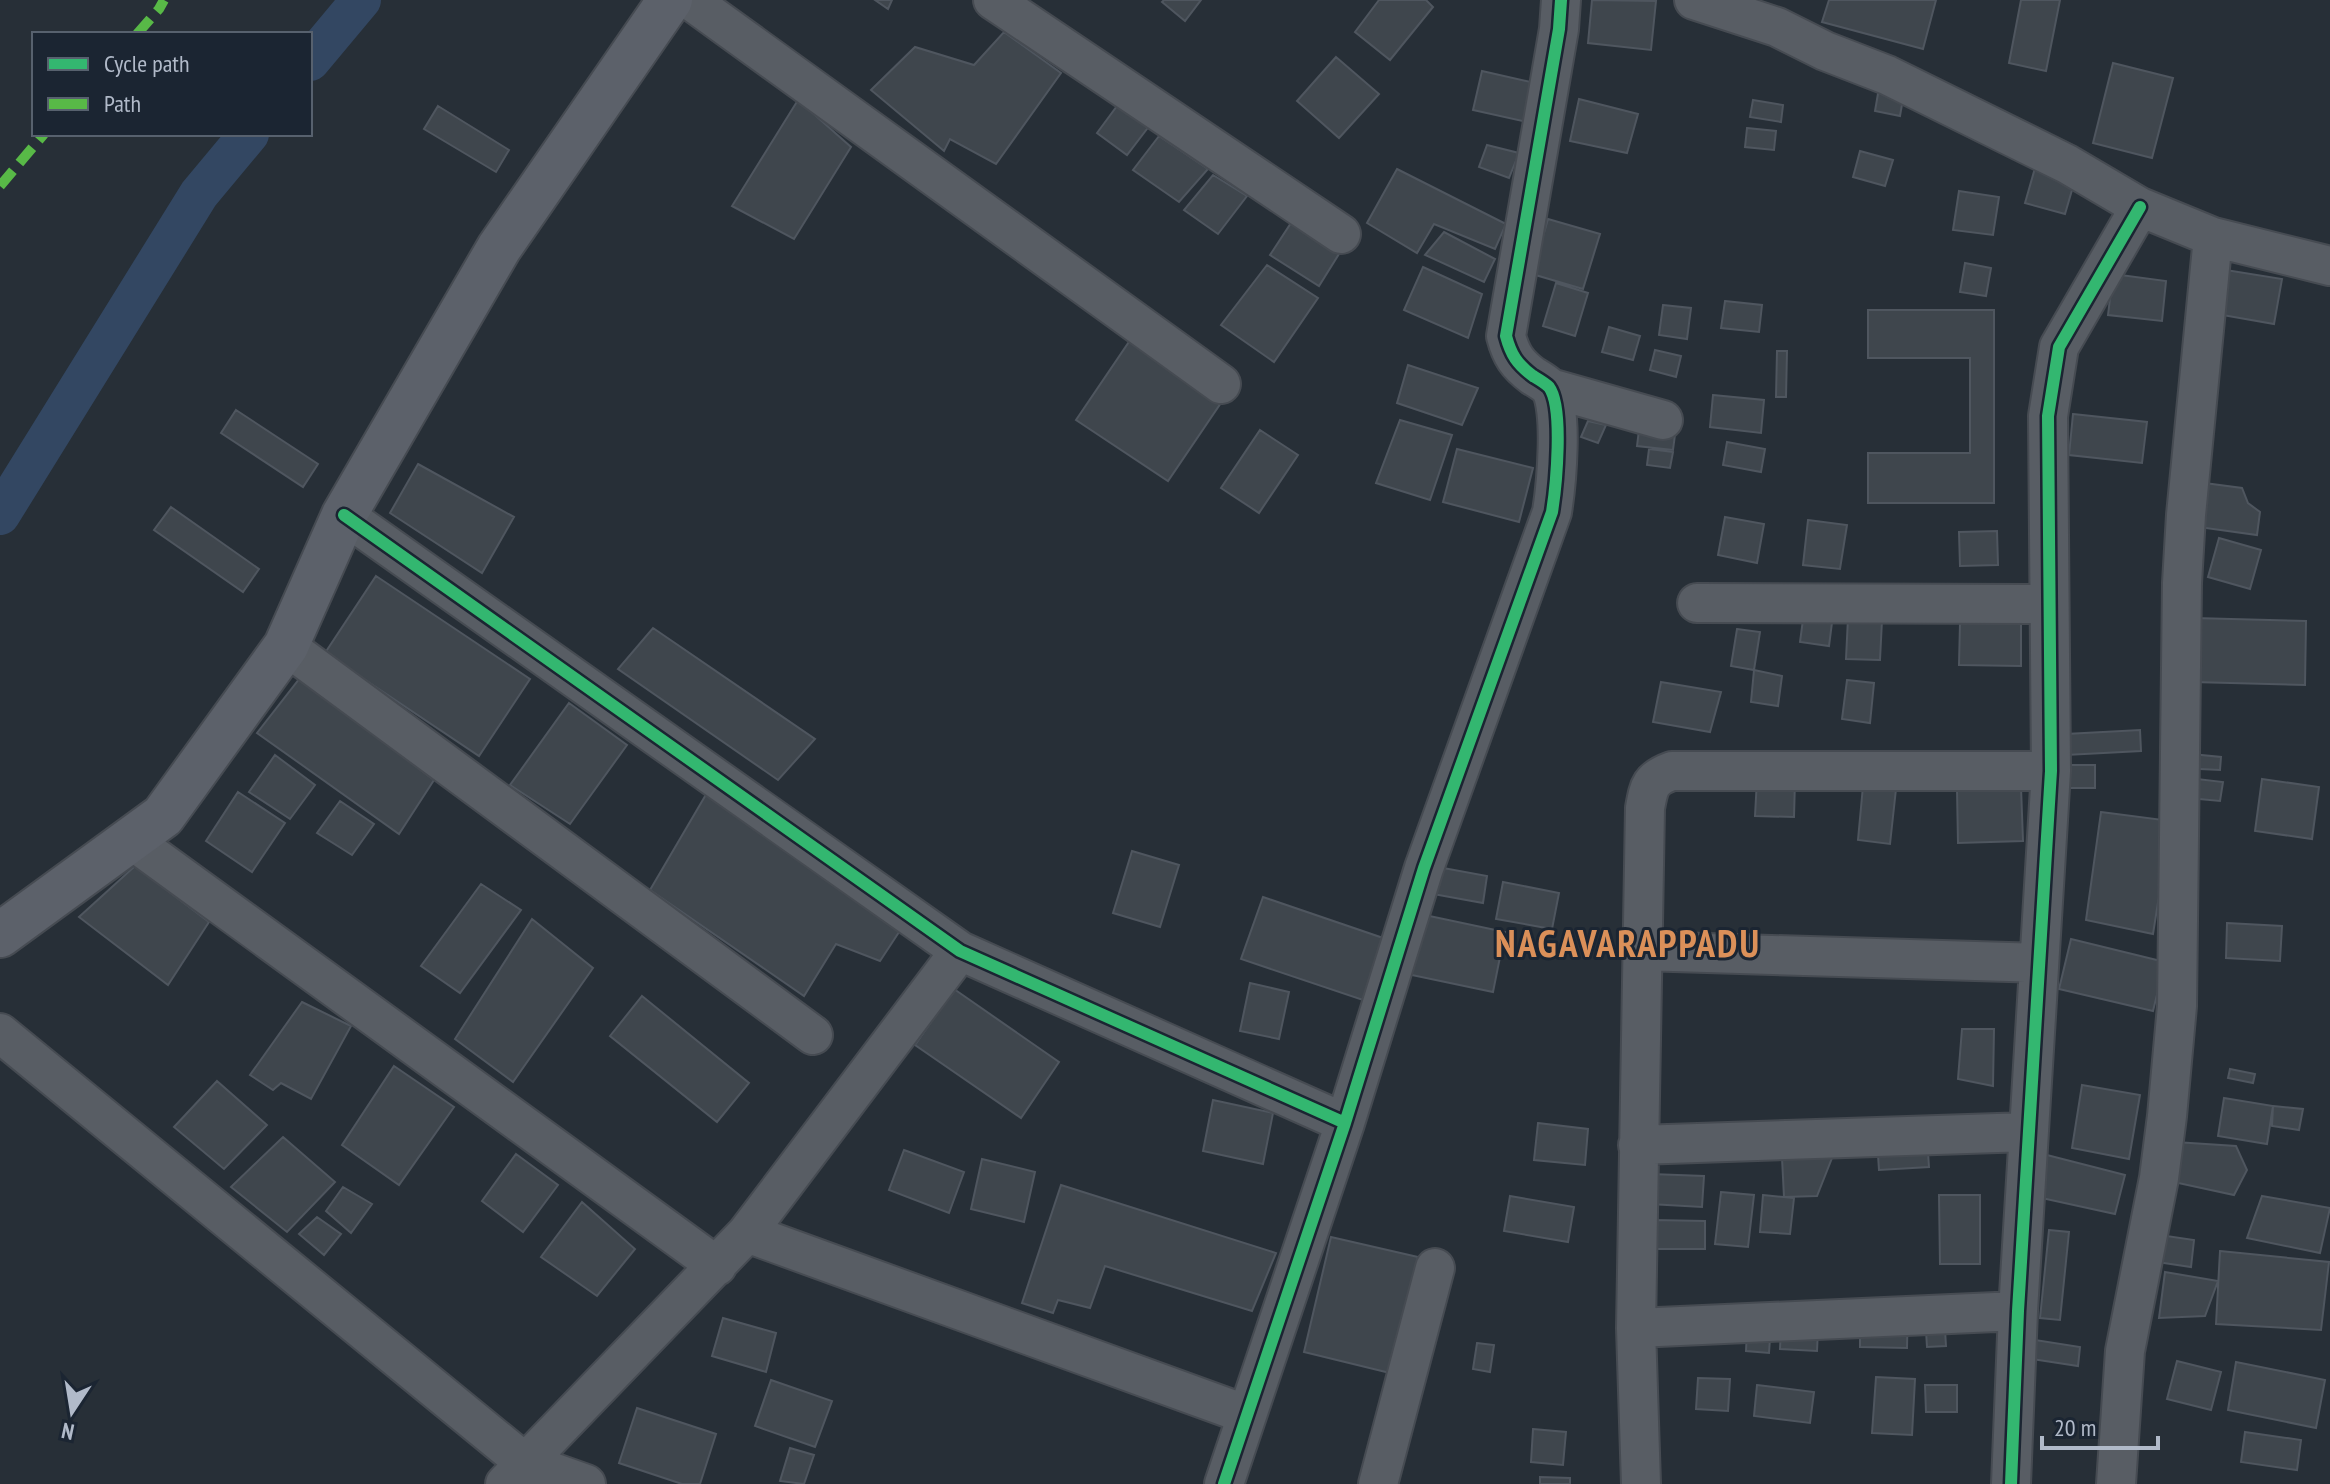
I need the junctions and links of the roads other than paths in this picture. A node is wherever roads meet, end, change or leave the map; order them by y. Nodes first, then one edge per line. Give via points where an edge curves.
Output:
1 (670, 0) edge
2 (690, 0) edge
3 (993, 0) edge
4 (1561, 0) edge
5 (1694, 0) edge
6 (2140, 207) junction
7 (1341, 234) dead end
8 (2213, 237) junction
9 (2330, 266) edge
10 (1221, 384) dead end
11 (1550, 388) junction
12 (1663, 420) dead end
13 (344, 515) junction
14 (1697, 603) dead end
15 (2049, 604) junction
16 (286, 646) junction
17 (2051, 771) junction
18 (130, 839) junction
19 (0, 935) edge
20 (960, 951) junction
21 (1641, 951) junction
22 (2039, 963) junction
23 (0, 1033) edge
24 (813, 1035) dead end
25 (1345, 1123) junction
26 (2028, 1132) junction
27 (1638, 1145) junction
28 (747, 1233) junction
29 (717, 1266) junction
30 (1435, 1268) dead end
31 (2018, 1311) junction
32 (1636, 1328) junction
33 (1245, 1414) junction
34 (515, 1473) edge
35 (586, 1484) edge
36 (1224, 1484) edge
37 (1378, 1484) edge
38 (1641, 1484) edge
39 (2011, 1484) edge
40 (2116, 1484) edge

1 - 13 main road via 499,248
2 - 10 street
3 - 7 street
4 - 11 street via 1506,336 1511,355
5 - 6 street via 1777,27 1887,75 2067,164
6 - 8 street
6 - 15 street via 2059,347 2048,416
8 - 9 street
8 - 40 street via 2183,569 2177,1006 2159,1178 2125,1351
11 - 12 street
11 - 25 street via 1556,410 1552,512 1424,868
13 - 16 main road
13 - 20 street
14 - 15 street
15 - 17 street
16 - 18 main road via 163,816
16 - 24 street
17 - 21 street via 1672,771 1657,777 1648,788 1645,808
17 - 22 street
18 - 19 main road
18 - 29 street
20 - 25 street
20 - 28 street
21 - 22 street
21 - 27 street
22 - 26 street
23 - 34 street
25 - 33 street
26 - 27 street
26 - 31 street
27 - 32 street
28 - 29 street
28 - 33 street
29 - 34 street
30 - 37 street
31 - 32 street
31 - 39 street
32 - 38 street
33 - 36 street
34 - 35 street

